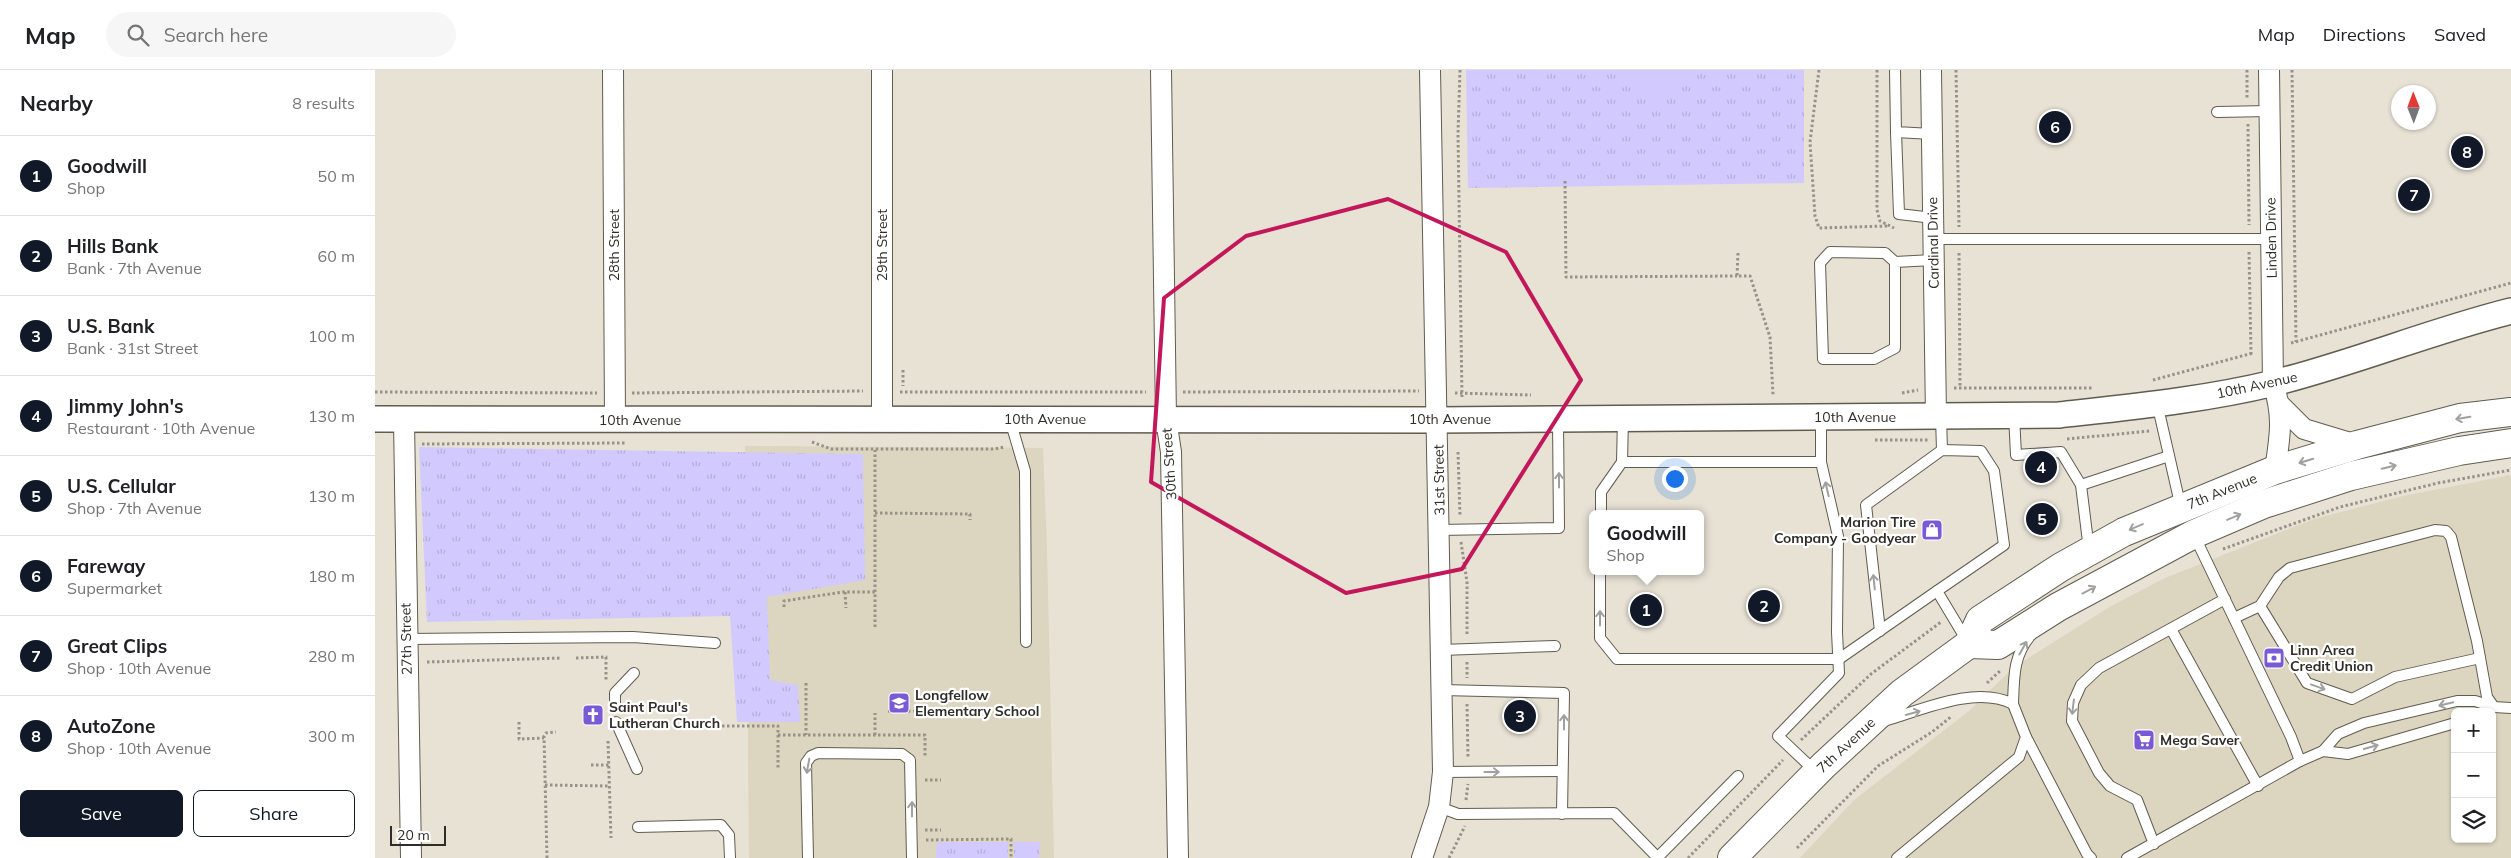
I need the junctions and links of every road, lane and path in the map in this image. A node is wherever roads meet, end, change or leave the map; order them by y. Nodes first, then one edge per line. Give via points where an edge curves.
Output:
1 (613, 70) edge
2 (882, 70) edge
3 (1161, 70) edge
4 (1430, 70) edge
5 (1460, 70) edge
6 (1819, 70) edge
7 (1877, 70) edge
8 (1895, 70) edge
9 (1931, 70) edge
10 (2247, 70) edge
11 (2269, 70) edge
12 (2292, 70) edge
13 (2269, 110) junction
14 (2247, 111) junction
15 (2217, 112) dead end
16 (1895, 132) junction
17 (1932, 134) junction
18 (1565, 181) dead end
19 (1933, 218) junction
20 (1887, 226) junction
21 (1898, 228) dead end
22 (1933, 239) junction
23 (2249, 239) junction
24 (2270, 239) junction
25 (1738, 252) dead end
26 (1933, 260) junction
27 (1895, 262) junction
28 (1737, 276) junction
29 (2511, 284) edge
30 (2511, 311) edge
31 (2295, 342) junction
32 (2273, 348) junction
33 (2251, 354) junction
34 (2098, 388) dead end
35 (1935, 389) junction
36 (869, 391) dead end
37 (375, 392) edge
38 (897, 392) dead end
39 (1165, 392) junction
40 (1437, 392) junction
41 (601, 393) dead end
42 (630, 393) dead end
43 (2152, 393) junction
44 (1898, 394) dead end
45 (2277, 394) junction
46 (1463, 395) junction
47 (1763, 395) dead end
48 (1773, 395) junction
49 (1783, 395) dead end
50 (1537, 396) dead end
51 (1461, 404) dead end
52 (2511, 412) edge
53 (2014, 416) junction
54 (1821, 417) junction
55 (1938, 417) junction
56 (1623, 418) junction
57 (375, 419) edge
58 (1010, 419) junction
59 (1165, 419) junction
60 (1558, 419) junction
61 (404, 420) junction
62 (615, 420) junction
63 (882, 420) junction
64 (1438, 420) junction
65 (804, 442) dead end
66 (630, 443) dead end
67 (2511, 443) edge
68 (417, 444) dead end
69 (1017, 444) junction
70 (2357, 445) junction
71 (875, 450) junction
72 (1941, 450) junction
73 (2169, 456) junction
74 (1622, 462) junction
75 (1821, 462) junction
76 (2275, 470) junction
77 (2511, 470) edge
78 (2081, 485) junction
79 (1601, 510) edge
80 (875, 513) junction
81 (970, 520) dead end
82 (2191, 528) junction
83 (1439, 530) junction
84 (2089, 551) junction
85 (1600, 575) edge
86 (845, 592) junction
87 (875, 592) junction
88 (1937, 592) junction
89 (2225, 599) junction
90 (2260, 606) junction
91 (2058, 607) junction
92 (784, 608) dead end
93 (846, 608) dead end
94 (2234, 618) junction
95 (875, 627) dead end
96 (2171, 629) junction
97 (1880, 631) junction
98 (406, 639) junction
99 (1026, 642) dead end
100 (715, 643) dead end
101 (1969, 644) junction
102 (1555, 646) dead end
103 (1441, 650) junction
104 (605, 657) dead end
105 (562, 658) dead end
106 (576, 658) dead end
107 (2017, 658) junction
108 (2480, 658) junction
109 (1839, 659) junction
110 (406, 662) junction
111 (634, 672) dead end
112 (806, 683) dead end
113 (1442, 690) junction
114 (1975, 698) junction
115 (2013, 704) junction
116 (615, 707) dead end
117 (2487, 708) edge
118 (2489, 708) edge
119 (2511, 708) edge
120 (2496, 709) edge
121 (888, 711) dead end
122 (941, 711) dead end
123 (875, 713) dead end
124 (519, 722) dead end
125 (616, 722) dead end
126 (2451, 725) edge
127 (717, 726) dead end
128 (1866, 726) junction
129 (556, 732) dead end
130 (806, 735) dead end
131 (875, 735) dead end
132 (2026, 737) junction
133 (544, 738) junction
134 (608, 740) dead end
135 (2323, 751) junction
136 (2301, 761) junction
137 (591, 765) dead end
138 (609, 765) junction
139 (637, 769) dead end
140 (778, 770) dead end
141 (1562, 771) junction
142 (1443, 772) junction
143 (1817, 772) junction
144 (1738, 776) dead end
145 (925, 780) dead end
146 (941, 780) dead end
147 (545, 785) junction
148 (609, 786) junction
149 (2258, 786) junction
150 (1439, 807) junction
151 (1562, 814) junction
152 (638, 827) dead end
153 (925, 830) dead end
154 (941, 830) dead end
155 (611, 838) dead end
156 (925, 840) dead end
157 (2154, 844) junction
158 (1797, 848) dead end
159 (411, 858) edge
160 (547, 858) edge
161 (730, 858) edge
162 (807, 858) edge
163 (912, 858) edge
164 (1011, 858) edge
165 (1178, 858) edge
166 (1423, 858) edge
167 (1657, 858) edge
168 (1732, 858) edge
169 (1897, 858) edge
170 (2091, 858) edge
171 (2127, 858) edge

1 - 62 street, 28th Street
2 - 63 street, 29th Street
3 - 39 street, 30th Street
4 - 40 street, 31st Street
5 - 46 path via 1458,134
6 - 20 path via 1810,142 1815,216 1819,228
7 - 20 path via 1877,210 1880,221
8 - 16 lane
9 - 17 street, Cardinal Drive
10 - 14 path
11 - 13 street, Linden Drive
12 - 31 path
13 - 14 lane
13 - 24 street, Linden Drive
14 - 15 lane
14 - 23 path
16 - 17 lane
16 - 19 lane via 1899,214
17 - 19 street, Cardinal Drive
18 - 28 path via 1566,277
19 - 22 street, Cardinal Drive
20 - 21 path
22 - 23 lane
22 - 26 street, Cardinal Drive
23 - 24 lane
23 - 33 path
24 - 32 street, Linden Drive
25 - 28 path
26 - 27 lane
26 - 35 street, Cardinal Drive
27 - 27 lane via 1885,253 1830,252 1821,263 1823,359 1874,359 1895,348
28 - 48 path via 1750,276 1770,337
29 - 31 path
30 - 45 street, 10th Avenue via 2369,355
31 - 32 path
32 - 33 path
32 - 45 street, Linden Drive
33 - 43 path
34 - 35 path
35 - 44 path
35 - 55 street, Cardinal Drive
36 - 42 path
37 - 41 path
38 - 39 path
39 - 40 path
39 - 59 street, 30th Street
40 - 46 path
40 - 64 street, 31st Street
43 - 45 street, 10th Avenue
43 - 53 street, 10th Avenue via 2059,415
43 - 73 lane
45 - 70 street via 2304,429
45 - 76 street, Linden Drive via 2280,438
46 - 50 path
46 - 51 path
47 - 48 path
48 - 49 path
52 -> 70 main road, 7th Avenue via 2460,418
53 - 55 street, 10th Avenue
53 - 78 lane via 2016,455 2061,452
54 - 55 street, 10th Avenue
54 - 56 street, 10th Avenue
54 - 75 lane
55 - 72 lane
56 - 60 street, 10th Avenue
56 - 74 lane
57 - 61 street, 10th Avenue
58 - 59 street, 10th Avenue
58 - 63 street, 10th Avenue
58 - 69 lane
59 - 64 street, 10th Avenue
59 - 165 street, 30th Street via 1171,452
60 - 64 street, 10th Avenue
83 -> 60 lane via 1559,528
61 - 62 street, 10th Avenue
61 - 98 street, 27th Street
62 - 63 street, 10th Avenue
64 - 83 street, 31st Street
65 - 71 path via 831,449
66 - 68 path
82 -> 67 main road, 7th Avenue via 2351,476 2459,450
69 - 71 path via 993,449
69 - 99 lane via 1025,470
70 -> 76 main road, 7th Avenue
71 - 80 path
72 - 88 lane via 1981,451 1994,471 2004,545
97 -> 72 lane via 1866,505
73 - 78 lane
73 - 82 lane
74 - 75 lane
74 - 79 lane via 1601,492
109 -> 75 lane via 1838,536
76 - 82 main road, 7th Avenue
77 - 82 path via 2438,483 2340,507
78 - 84 lane
80 - 81 path via 969,514
80 - 87 path
82 -> 84 main road, 7th Avenue via 2124,532
82 - 89 lane
91 -> 82 main road, 7th Avenue
83 - 103 street, 31st Street
84 - 101 main road, 7th Avenue via 1981,620
109 -> 85 lane via 1617,660 1600,638
86 - 87 path
86 - 92 path via 784,601
86 - 93 path
87 - 95 path
88 - 97 lane
88 - 101 lane
89 - 94 lane
89 - 96 lane
90 - 94 lane
90 -> 108 lane via 2307,683 2352,699 2395,677
90 - 108 lane via 2279,577 2290,568 2435,530 2446,531 2451,537
91 - 101 main road, 7th Avenue via 1998,645
107 -> 91 lane via 2025,643
94 - 136 lane
96 - 149 lane
96 -> 157 lane via 2099,668 2081,685 2073,703 2072,721 2099,773 2110,786 2137,800
97 - 109 lane
98 - 100 lane via 633,637
98 - 110 street, 27th Street
101 - 128 main road, 7th Avenue via 1902,693
102 - 103 lane
103 - 113 street, 31st Street
104 - 106 path
105 - 110 path
107 - 114 path via 1986,684
107 - 115 lane
108 - 118 lane
109 - 143 lane via 1839,673 1778,736
110 - 159 street, 27th Street
111 - 116 lane via 615,693
112 - 130 path
141 -> 113 lane via 1564,693
113 - 142 street, 31st Street
114 - 115 lane via 2000,698
128 -> 114 lane
114 - 158 path via 1932,732 1878,766
115 - 132 lane
117 -> 135 lane via 2475,701 2457,701 2364,723 2338,734
119 - 120 lane
121 - 122 path
123 - 131 path
124 - 133 path via 519,739
125 - 139 lane
135 -> 126 lane via 2348,754
127 - 140 path via 778,726
128 - 143 main road, 7th Avenue
129 - 133 path via 546,733
132 - 169 lane via 2019,756
132 - 170 lane
133 - 147 path
134 - 138 path
135 - 136 lane
136 - 149 lane
137 - 138 path
138 - 148 path
142 -> 141 lane
141 - 151 lane
142 - 150 street, 31st Street
143 - 168 main road, 7th Avenue
144 - 167 lane
145 - 146 path
147 - 148 path
147 - 160 path
148 - 155 path
149 - 157 lane
150 - 151 lane via 1458,814
150 - 166 street, 31st Street
151 - 167 lane via 1614,813
152 - 161 lane via 721,825 729,836
153 - 154 path
156 - 164 path via 1011,839
157 - 171 lane
163 -> 162 lane via 910,760 901,754 889,753 818,753 811,756 807,763

